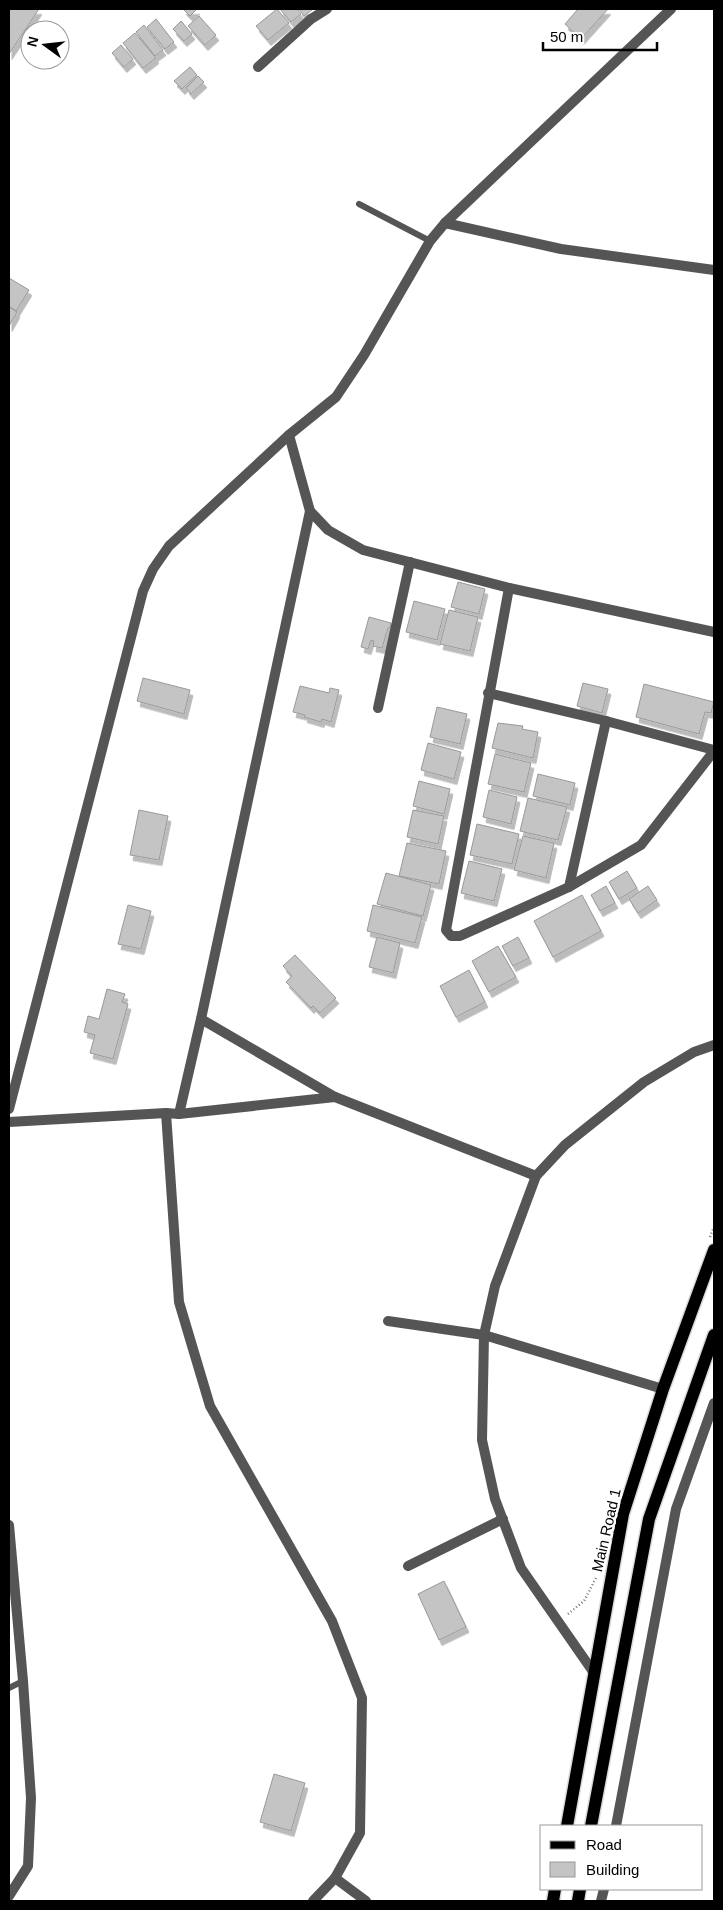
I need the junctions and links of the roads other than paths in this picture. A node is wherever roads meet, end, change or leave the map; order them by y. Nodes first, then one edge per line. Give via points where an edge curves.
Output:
1 (327, 9) edge
2 (671, 9) edge
3 (258, 67) dead end
4 (359, 204) dead end
5 (444, 223) junction
6 (430, 241) junction
7 (714, 270) edge
8 (289, 436) junction
9 (310, 511) junction
10 (410, 562) junction
11 (509, 588) junction
12 (714, 632) edge
13 (488, 693) junction
14 (378, 708) dead end
15 (606, 721) junction
16 (714, 751) edge
17 (568, 887) junction
18 (201, 1019) junction
19 (714, 1044) edge
20 (335, 1097) junction
21 (9, 1109) edge
22 (166, 1113) junction
23 (179, 1114) junction
24 (9, 1122) edge
25 (536, 1176) junction
26 (714, 1250) edge
27 (388, 1321) dead end
28 (484, 1335) junction
29 (714, 1335) edge
30 (663, 1389) junction
31 (714, 1403) edge
32 (503, 1519) junction
33 (9, 1525) edge
34 (408, 1566) dead end
35 (594, 1673) junction
36 (23, 1681) junction
37 (9, 1688) edge
38 (567, 1825) edge
39 (592, 1825) edge
40 (616, 1825) edge
41 (334, 1878) junction
42 (9, 1896) edge
43 (313, 1901) edge
44 (366, 1901) edge

1 - 3 street via 311,19
2 - 5 street
4 - 6 lane
5 - 6 street
5 - 7 street via 561,249
6 - 8 street via 336,397
8 - 9 street
8 - 21 street via 169,546 143,591
9 - 10 street via 328,530 363,550
9 - 18 street
10 - 11 street
10 - 14 street
11 - 12 street
11 - 13 street
13 - 15 street
13 - 17 street via 446,930 451,936 460,936
15 - 16 street
15 - 17 street
16 - 17 street via 641,845
18 - 20 street
18 - 23 street
19 - 25 street via 694,1052 644,1082 565,1145
20 - 23 street
20 - 25 street
22 - 23 street
22 - 24 street
22 - 41 street via 179,1302 210,1406 332,1621 362,1698 360,1833
25 - 28 street via 494,1286
26 - 30 main road, Main Road 1
27 - 28 street
28 - 30 street
28 - 32 street via 482,1440 495,1499
29 - 39 main road via 649,1519
30 - 35 main road, Main Road 1 via 624,1514
31 - 40 street via 676,1510
32 - 34 street
32 - 35 street via 522,1568
33 - 36 street
35 - 38 main road, Main Road 1
36 - 37 lane
36 - 42 street via 31,1798 28,1866
41 - 43 street
41 - 44 street

